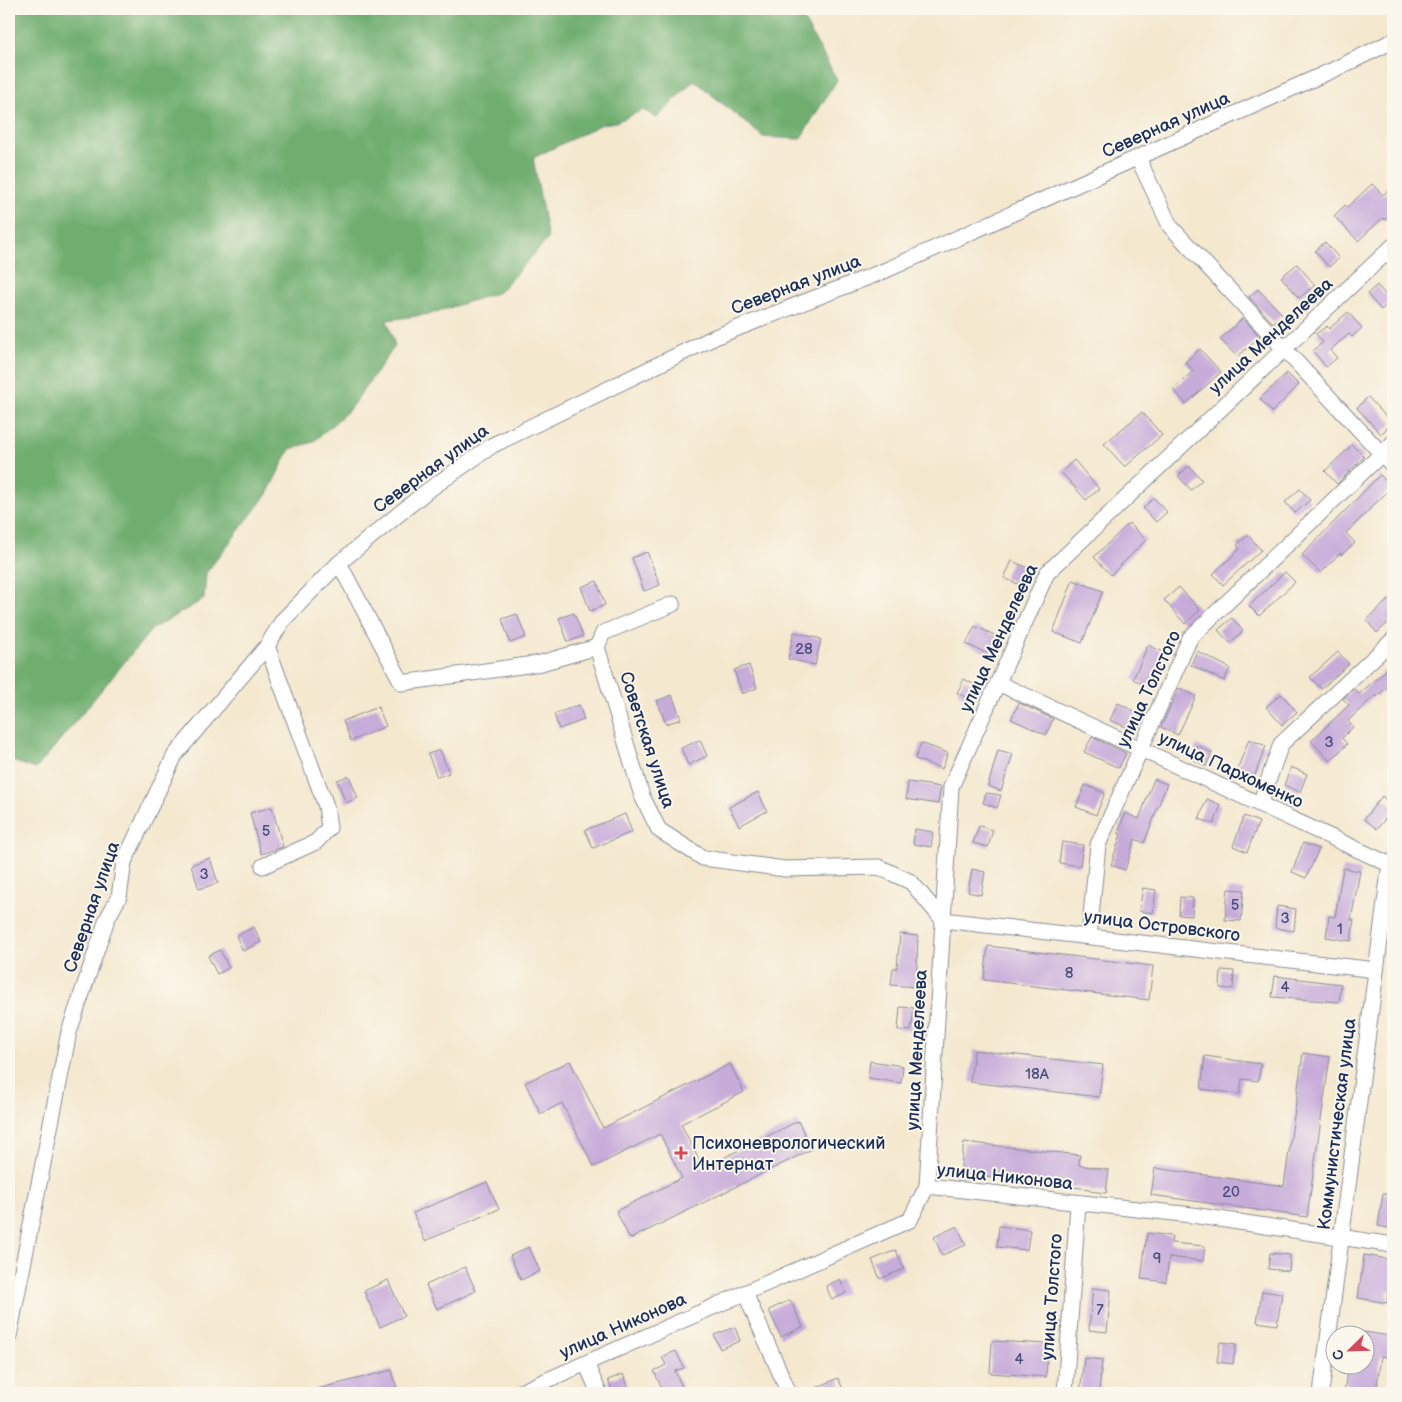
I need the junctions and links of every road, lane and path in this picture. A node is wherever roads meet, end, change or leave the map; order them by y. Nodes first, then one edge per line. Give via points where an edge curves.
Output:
1 (1393, 41) edge
2 (1138, 158) junction
3 (1393, 246) edge
4 (1284, 349) junction
5 (1393, 443) edge
6 (1382, 453) junction
7 (1393, 466) edge
8 (339, 563) junction
9 (673, 604) dead end
10 (1393, 640) edge
11 (267, 646) junction
12 (597, 647) junction
13 (998, 683) junction
14 (1140, 749) junction
15 (1260, 804) junction
16 (1392, 864) edge
17 (263, 866) dead end
18 (943, 920) junction
19 (1089, 936) junction
20 (1376, 970) junction
21 (927, 1186) junction
22 (1078, 1204) junction
23 (1342, 1237) junction
24 (1393, 1245) edge
25 (745, 1293) junction
26 (9, 1336) edge
27 (586, 1363) junction
28 (518, 1393) edge
29 (599, 1393) edge
30 (789, 1393) edge
31 (1064, 1393) edge
32 (1321, 1393) edge

1 - 2 street, Северная улица
2 - 4 street via 1170,226
2 - 8 street, Северная улица via 884,271 715,337 493,445 427,491
3 - 4 street, улица Менделеева
4 - 6 street
4 - 13 street, улица Менделеева via 1047,573
5 - 6 street, улица Толстого
6 - 7 street
6 - 14 street, улица Толстого via 1190,638
8 - 11 street, Северная улица via 283,620
8 - 12 street via 402,683 541,662
9 - 12 street via 603,633
10 - 15 street via 1282,744
11 - 17 street via 326,806 329,828 316,842
11 - 26 street, Северная улица via 175,755 124,862 119,897 107,919 69,1032
12 - 18 street, Советская улица via 642,796 659,830 703,858 785,869 879,867 911,882
13 - 14 street, улица Пархоменко
13 - 18 street, улица Менделеева via 951,788
14 - 15 street, улица Пархоменко
14 - 19 street, улица Толстого via 1098,845
15 - 16 street, улица Пархоменко
16 - 20 street, Коммунистическая улица
18 - 19 street, улица Островского
18 - 21 street, улица Менделеева
19 - 20 street, улица Островского
20 - 23 street, Коммунистическая улица
21 - 22 street, улица Никонова
21 - 25 street, улица Никонова via 910,1220
22 - 23 street, улица Никонова via 1192,1215
22 - 31 street, улица Толстого
23 - 24 street, улица Никонова
23 - 32 street, Коммунистическая улица
25 - 27 street, улица Никонова
25 - 30 street
27 - 28 street, улица Никонова
27 - 29 street

